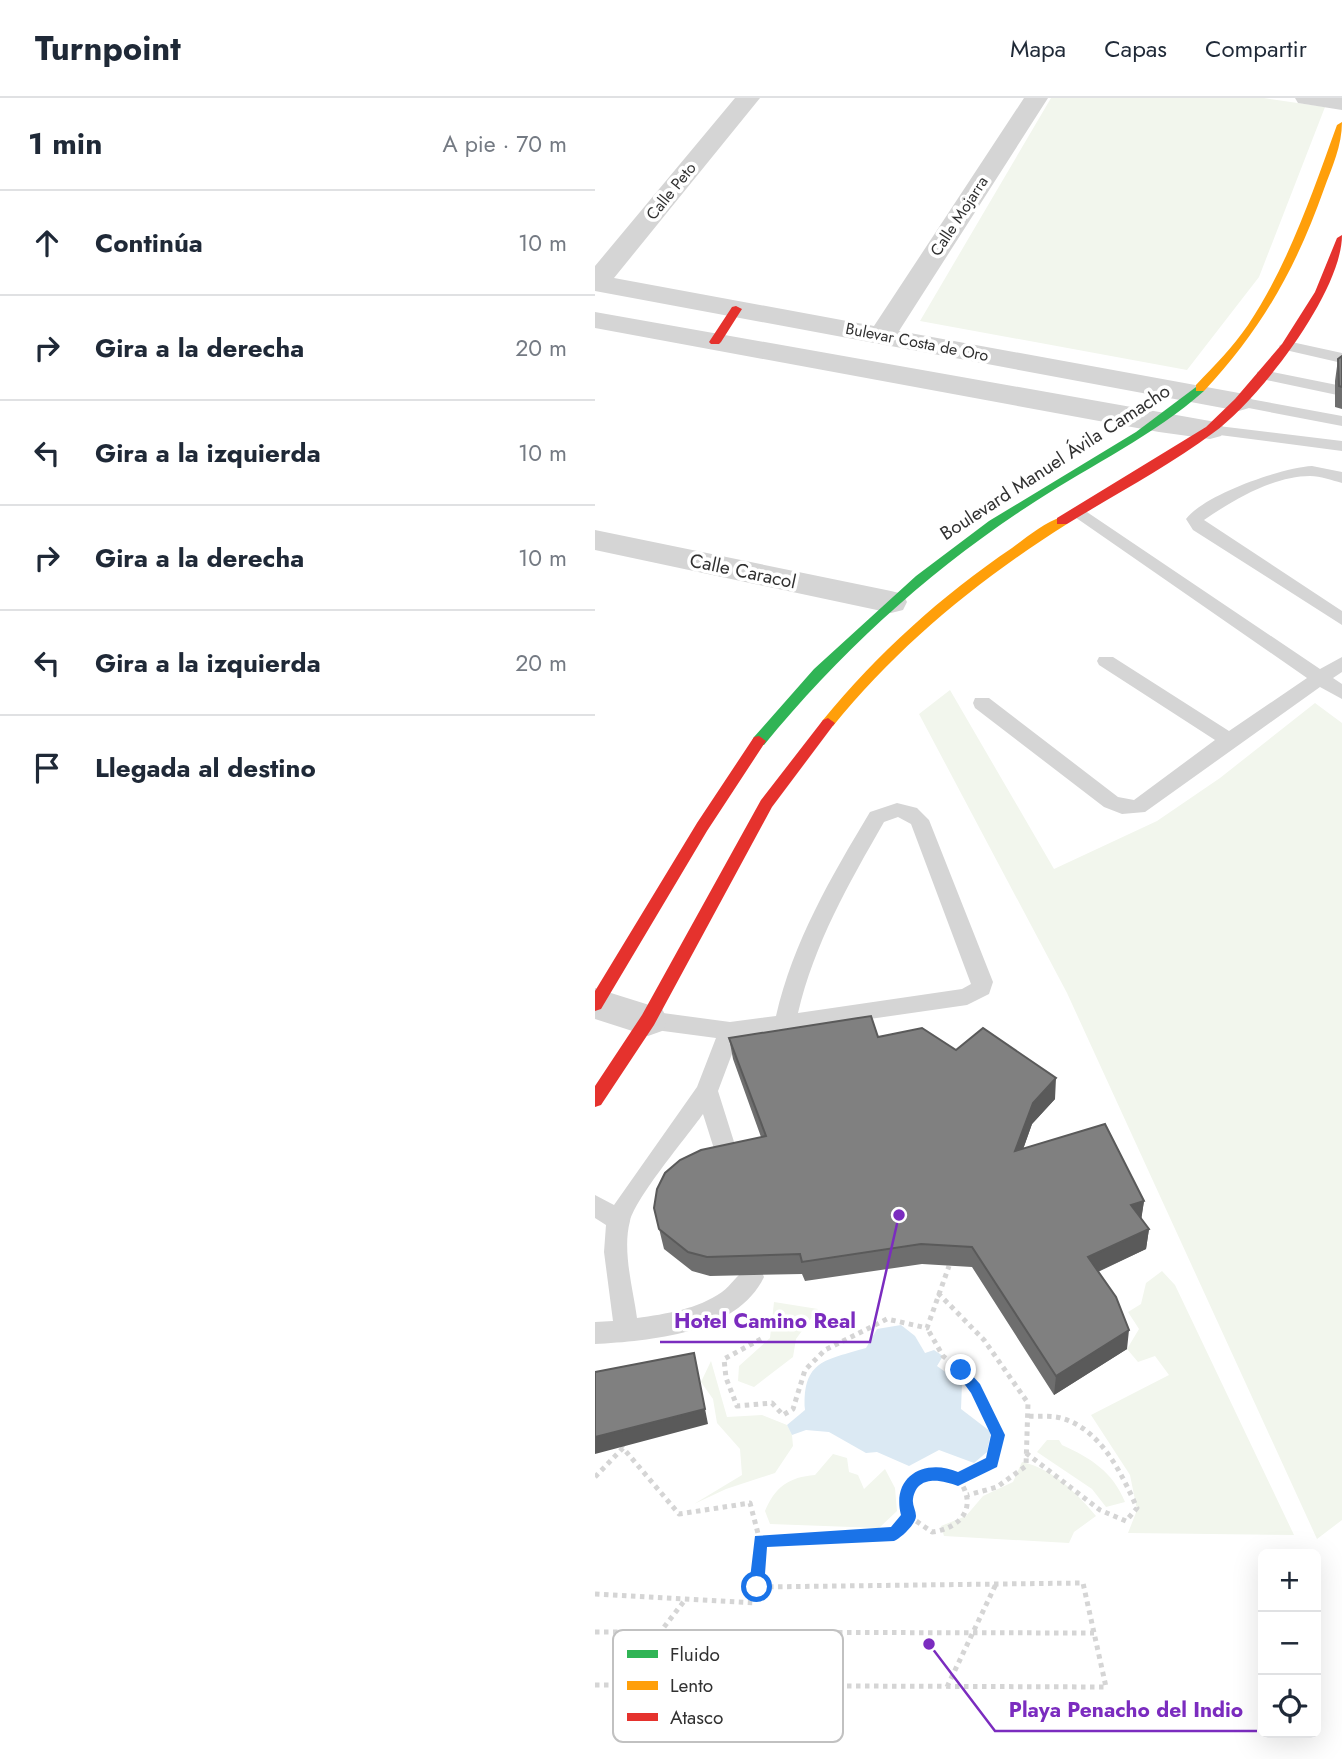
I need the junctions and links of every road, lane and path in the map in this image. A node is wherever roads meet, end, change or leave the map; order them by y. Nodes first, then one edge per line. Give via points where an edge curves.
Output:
1 (748, 98) edge
2 (1036, 98) edge
3 (1307, 98) edge
4 (1342, 103) edge
5 (1342, 125) edge
6 (1342, 237) edge
7 (595, 283) edge
8 (736, 309) junction
9 (595, 320) edge
10 (882, 335) junction
11 (715, 342) junction
12 (1287, 346) junction
13 (1342, 358) edge
14 (1263, 375) junction
15 (1342, 391) edge
16 (1195, 394) junction
17 (1239, 402) junction
18 (1342, 421) edge
19 (1159, 423) junction
20 (1210, 430) junction
21 (1342, 446) edge
22 (1342, 478) edge
23 (1077, 511) junction
24 (595, 540) edge
25 (891, 602) junction
26 (1342, 619) edge
27 (1106, 662) dead end
28 (1342, 663) edge
29 (1320, 678) junction
30 (1342, 693) edge
31 (982, 703) dead end
32 (1229, 740) junction
33 (596, 1004) edge
34 (648, 1020) junction
35 (785, 1022) junction
36 (730, 1031) junction
37 (707, 1091) junction
38 (595, 1100) edge
39 (729, 1164) edge
40 (595, 1205) edge
41 (618, 1220) junction
42 (949, 1266) edge
43 (752, 1277) edge
44 (938, 1293) junction
45 (927, 1328) junction
46 (627, 1332) junction
47 (595, 1333) edge
48 (761, 1339) dead end
49 (1028, 1416) junction
50 (1026, 1453) junction
51 (595, 1477) edge
52 (958, 1479) junction
53 (968, 1496) junction
54 (909, 1516) junction
55 (760, 1541) junction
56 (996, 1584) junction
57 (757, 1587) junction
58 (595, 1594) edge
59 (686, 1599) junction
60 (662, 1630) edge
61 (595, 1632) edge
62 (613, 1632) edge
63 (843, 1633) edge
64 (973, 1633) junction
65 (1094, 1633) junction
66 (595, 1685) edge
67 (613, 1685) edge
68 (843, 1686) edge
69 (947, 1687) junction

1 - 7 street, Calle Peto
2 - 10 street, Calle Mojarra
3 - 4 street
5 - 16 main road, Boulevard Manuel Ávila Camacho via 1280,286 1246,339
6 - 12 main road via 1321,292
7 - 8 street, Bulevar Costa de Oro
8 - 10 street, Bulevar Costa de Oro
8 - 11 main road
9 - 11 street, Bulevar Costa de Oro
10 - 16 street, Bulevar Costa de Oro
11 - 19 street, Bulevar Costa de Oro
12 - 13 lane
12 - 14 main road
14 - 15 lane
14 - 17 main road
16 - 17 street, Bulevar Costa de Oro
16 - 19 main road, Boulevard Manuel Ávila Camacho
17 - 18 lane
17 - 20 main road
19 - 20 street, Bulevar Costa de Oro
19 - 25 main road, Boulevard Manuel Ávila Camacho via 1035,496
20 - 21 lane
20 - 23 main road
22 - 26 lane via 1308,470 1287,473 1249,488 1195,519 1199,526
23 - 29 lane
23 - 34 main road via 952,598 849,696 766,804
24 - 25 street, Calle Caracol
25 - 33 main road, Boulevard Manuel Ávila Camacho via 771,723 718,800
27 - 32 lane
28 - 29 lane
29 - 30 lane
29 - 32 lane
31 - 32 lane via 1122,807 1138,807
33 - 34 street
34 - 36 lane
34 - 38 main road
35 - 35 lane via 967,997 981,988 946,885 919,820 910,813 897,810 877,817 802,959
35 - 36 lane
36 - 37 lane
37 - 39 lane
37 - 41 lane
40 - 41 lane
41 - 46 lane via 616,1252
42 - 44 path
43 - 46 lane via 729,1301 712,1310
44 - 45 path
44 - 49 path via 984,1340 1028,1403
45 - 48 path via 887,1319 824,1350 803,1369 793,1409 783,1415 772,1403 737,1406 726,1378 724,1359
45 - 52 path via 943,1356 976,1389 998,1435 992,1462
46 - 47 lane
49 - 50 path
49 - 50 path via 1065,1419 1100,1441 1124,1477 1137,1508 1126,1521 1100,1510
50 - 53 path via 1026,1466 997,1487
51 - 55 path via 623,1448 679,1514 750,1503
52 - 53 path
52 - 54 path via 941,1472 922,1475 907,1494
53 - 54 path via 968,1511 952,1529 932,1532
54 - 55 path via 894,1534
55 - 57 path
56 - 57 path
56 - 64 path
56 - 65 path via 1083,1583
57 - 59 path via 755,1603
58 - 59 path
59 - 60 path
61 - 62 path
63 - 64 path
64 - 65 path
64 - 69 path
65 - 69 path via 1106,1687
66 - 67 path
68 - 69 path

